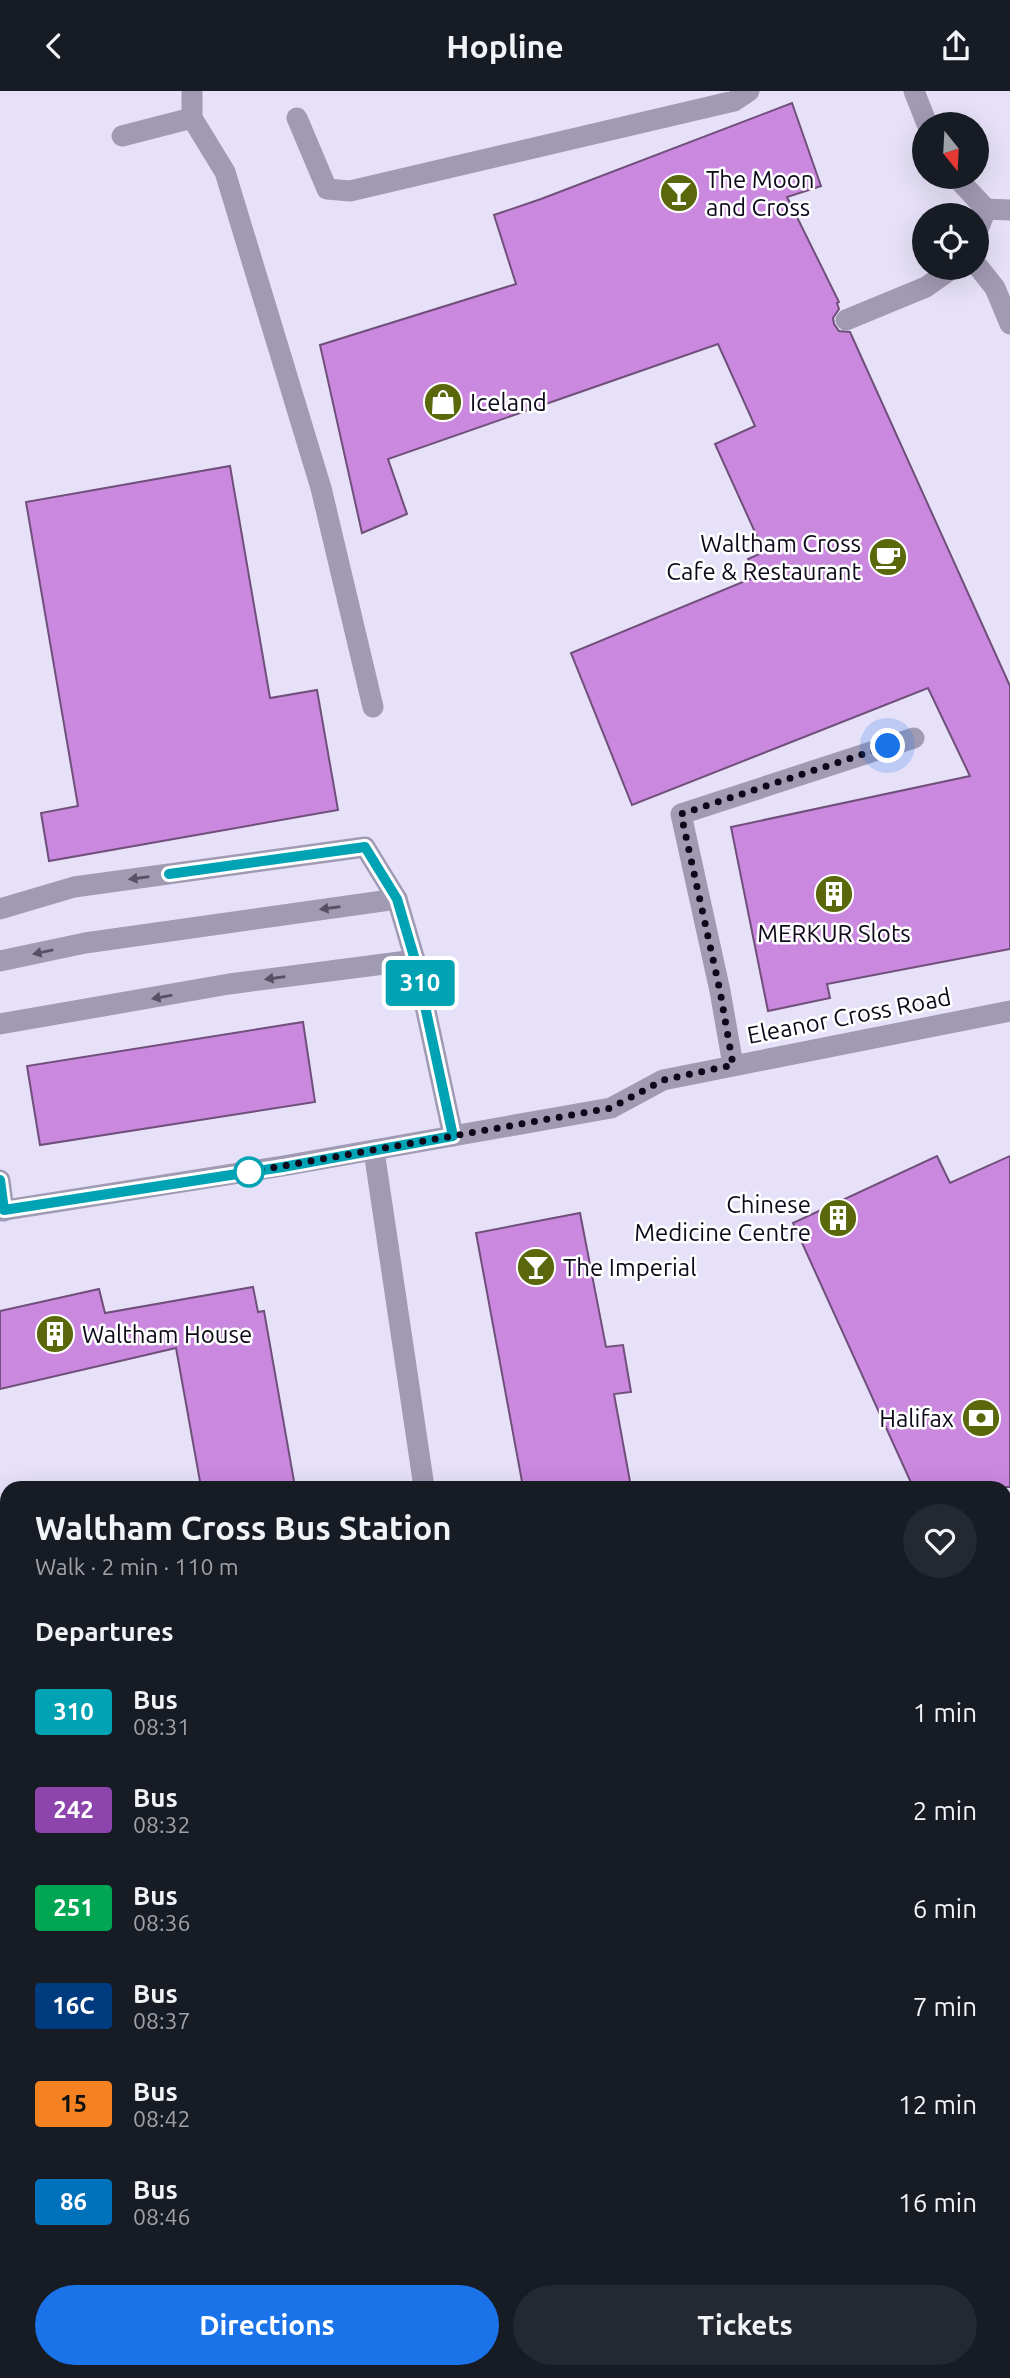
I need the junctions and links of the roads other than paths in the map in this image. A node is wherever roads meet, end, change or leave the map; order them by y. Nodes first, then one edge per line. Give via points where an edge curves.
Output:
1 (192, 91) edge
2 (749, 91) edge
3 (914, 91) edge
4 (922, 112) edge
5 (192, 118) junction
6 (297, 118) dead end
7 (122, 135) dead end
8 (967, 189) edge
9 (980, 203) edge
10 (989, 209) edge
11 (1010, 210) edge
12 (936, 280) edge
13 (989, 280) edge
14 (846, 320) dead end
15 (1010, 324) edge
16 (373, 707) dead end
17 (914, 738) dead end
18 (397, 899) junction
19 (0, 909) edge
20 (415, 960) junction
21 (0, 961) edge
22 (1010, 1011) edge
23 (0, 1024) edge
24 (733, 1065) junction
25 (453, 1136) junction
26 (373, 1151) junction
27 (0, 1180) edge
28 (2, 1211) edge
29 (423, 1481) edge

1 - 5 street
2 - 6 street via 734,101 350,191 327,189
3 - 4 street
5 - 7 street
5 - 16 street via 225,172 321,488
8 - 9 street
10 - 11 street
12 - 14 street
13 - 15 street
17 - 24 street via 681,814
18 -> 19 street via 365,847 74,887
18 - 20 street
18 -> 21 street via 85,943
20 -> 23 street via 229,984
20 - 25 street
22 - 24 street, Eleanor Cross Road
24 - 25 street, Eleanor Cross Road via 663,1080 611,1108
25 - 26 street, Eleanor Cross Road
26 - 28 street, Eleanor Cross Road
26 - 29 street
27 - 28 street

